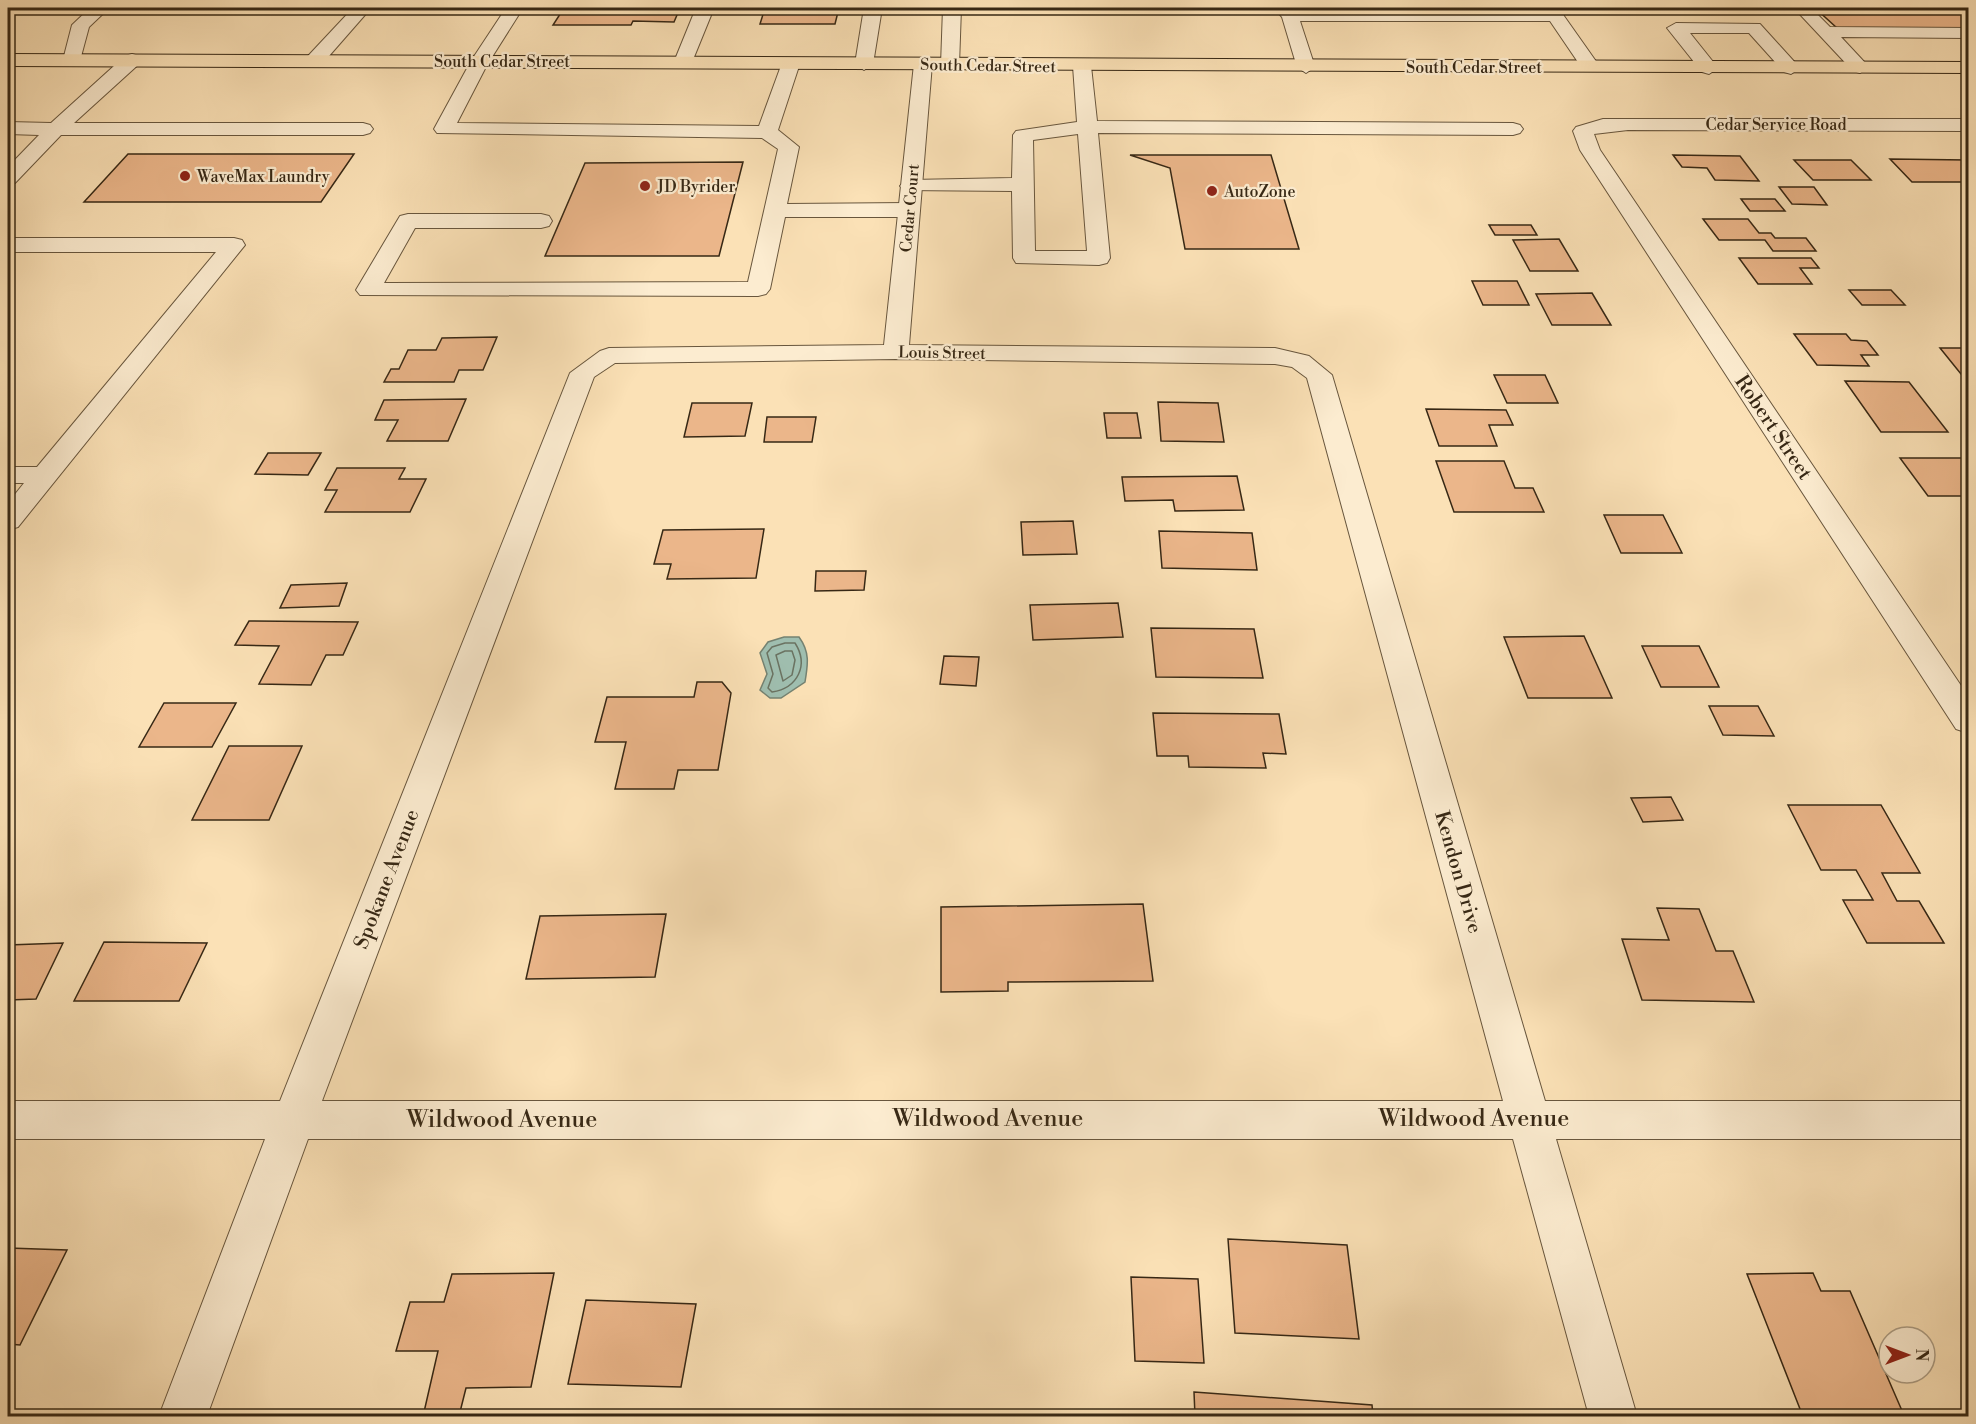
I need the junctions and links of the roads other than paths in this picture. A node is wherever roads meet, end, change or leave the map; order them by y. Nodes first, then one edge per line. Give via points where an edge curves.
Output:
1 (362, 8) edge
2 (514, 8) edge
3 (705, 8) edge
4 (873, 8) edge
5 (952, 8) edge
6 (1802, 8) edge
7 (89, 10) edge
8 (1286, 12) edge
9 (1555, 12) edge
10 (1966, 31) edge
11 (1825, 32) junction
12 (8, 60) edge
13 (72, 60) junction
14 (132, 60) junction
15 (315, 60) junction
16 (480, 61) junction
17 (683, 62) junction
18 (791, 63) junction
19 (864, 64) junction
20 (923, 64) junction
21 (950, 65) junction
22 (1082, 66) junction
23 (1306, 67) junction
24 (1591, 67) junction
25 (1860, 67) junction
26 (1710, 68) junction
27 (1791, 68) junction
28 (1968, 68) edge
29 (1968, 125) edge
30 (1087, 127) junction
31 (8, 128) edge
32 (56, 129) junction
33 (363, 129) dead end
34 (1513, 129) dead end
35 (1583, 130) joint
36 (767, 132) junction
37 (8, 179) edge
38 (1023, 184) junction
39 (911, 186) junction
40 (909, 210) junction
41 (775, 211) junction
42 (541, 221) dead end
43 (8, 245) edge
44 (896, 352) junction
45 (609, 356) joint
46 (1275, 356) joint
47 (8, 474) edge
48 (45, 475) junction
49 (8, 521) edge
50 (1968, 721) edge
51 (1528, 1118) junction
52 (294, 1119) junction
53 (1968, 1119) edge
54 (8, 1120) edge
55 (183, 1416) edge
56 (1613, 1416) edge

1 - 15 street
2 - 16 street
3 - 17 street
4 - 19 street
5 - 21 street
6 - 11 street
7 - 13 street
8 - 9 street
8 - 23 street
9 - 24 street
10 - 11 street
11 - 25 street
12 - 13 main road, South Cedar Street
13 - 14 main road, South Cedar Street
14 - 15 main road, South Cedar Street
14 - 32 street
15 - 16 main road, South Cedar Street
16 - 17 main road, South Cedar Street
16 - 36 street via 444,129
17 - 18 main road, South Cedar Street
18 - 19 main road, South Cedar Street
18 - 36 street
19 - 20 main road, South Cedar Street
20 - 21 main road, South Cedar Street
20 - 39 street, Cedar Court
21 - 22 main road, South Cedar Street
22 - 23 main road, South Cedar Street
22 - 30 street
23 - 24 main road, South Cedar Street
24 - 26 main road, South Cedar Street
25 - 27 main road, South Cedar Street
25 - 28 main road, South Cedar Street
26 - 27 main road, South Cedar Street
26 - 27 street via 1676,28 1754,28
29 - 35 street, Cedar Service Road via 1628,124
30 - 34 street
30 - 38 street via 1023,135
30 - 38 street via 1099,258 1024,258
31 - 32 street
32 - 33 street
32 - 37 street
35 - 50 street, Robert Street via 1590,150
36 - 41 street via 789,147
38 - 39 street
39 - 40 street, Cedar Court
40 - 41 street
40 - 44 street, Cedar Court
41 - 42 street via 758,289 368,290 408,221
43 - 48 street via 234,245
44 - 45 street, Louis Street
44 - 46 street, Louis Street
45 - 52 street, Spokane Avenue via 583,373 572,396
46 - 51 street, Kendon Drive via 1300,361 1322,382
47 - 48 street
48 - 49 street
51 - 52 street, Wildwood Avenue
51 - 53 street, Wildwood Avenue
51 - 56 street, Kendon Drive
52 - 54 street, Wildwood Avenue
52 - 55 street, Spokane Avenue

